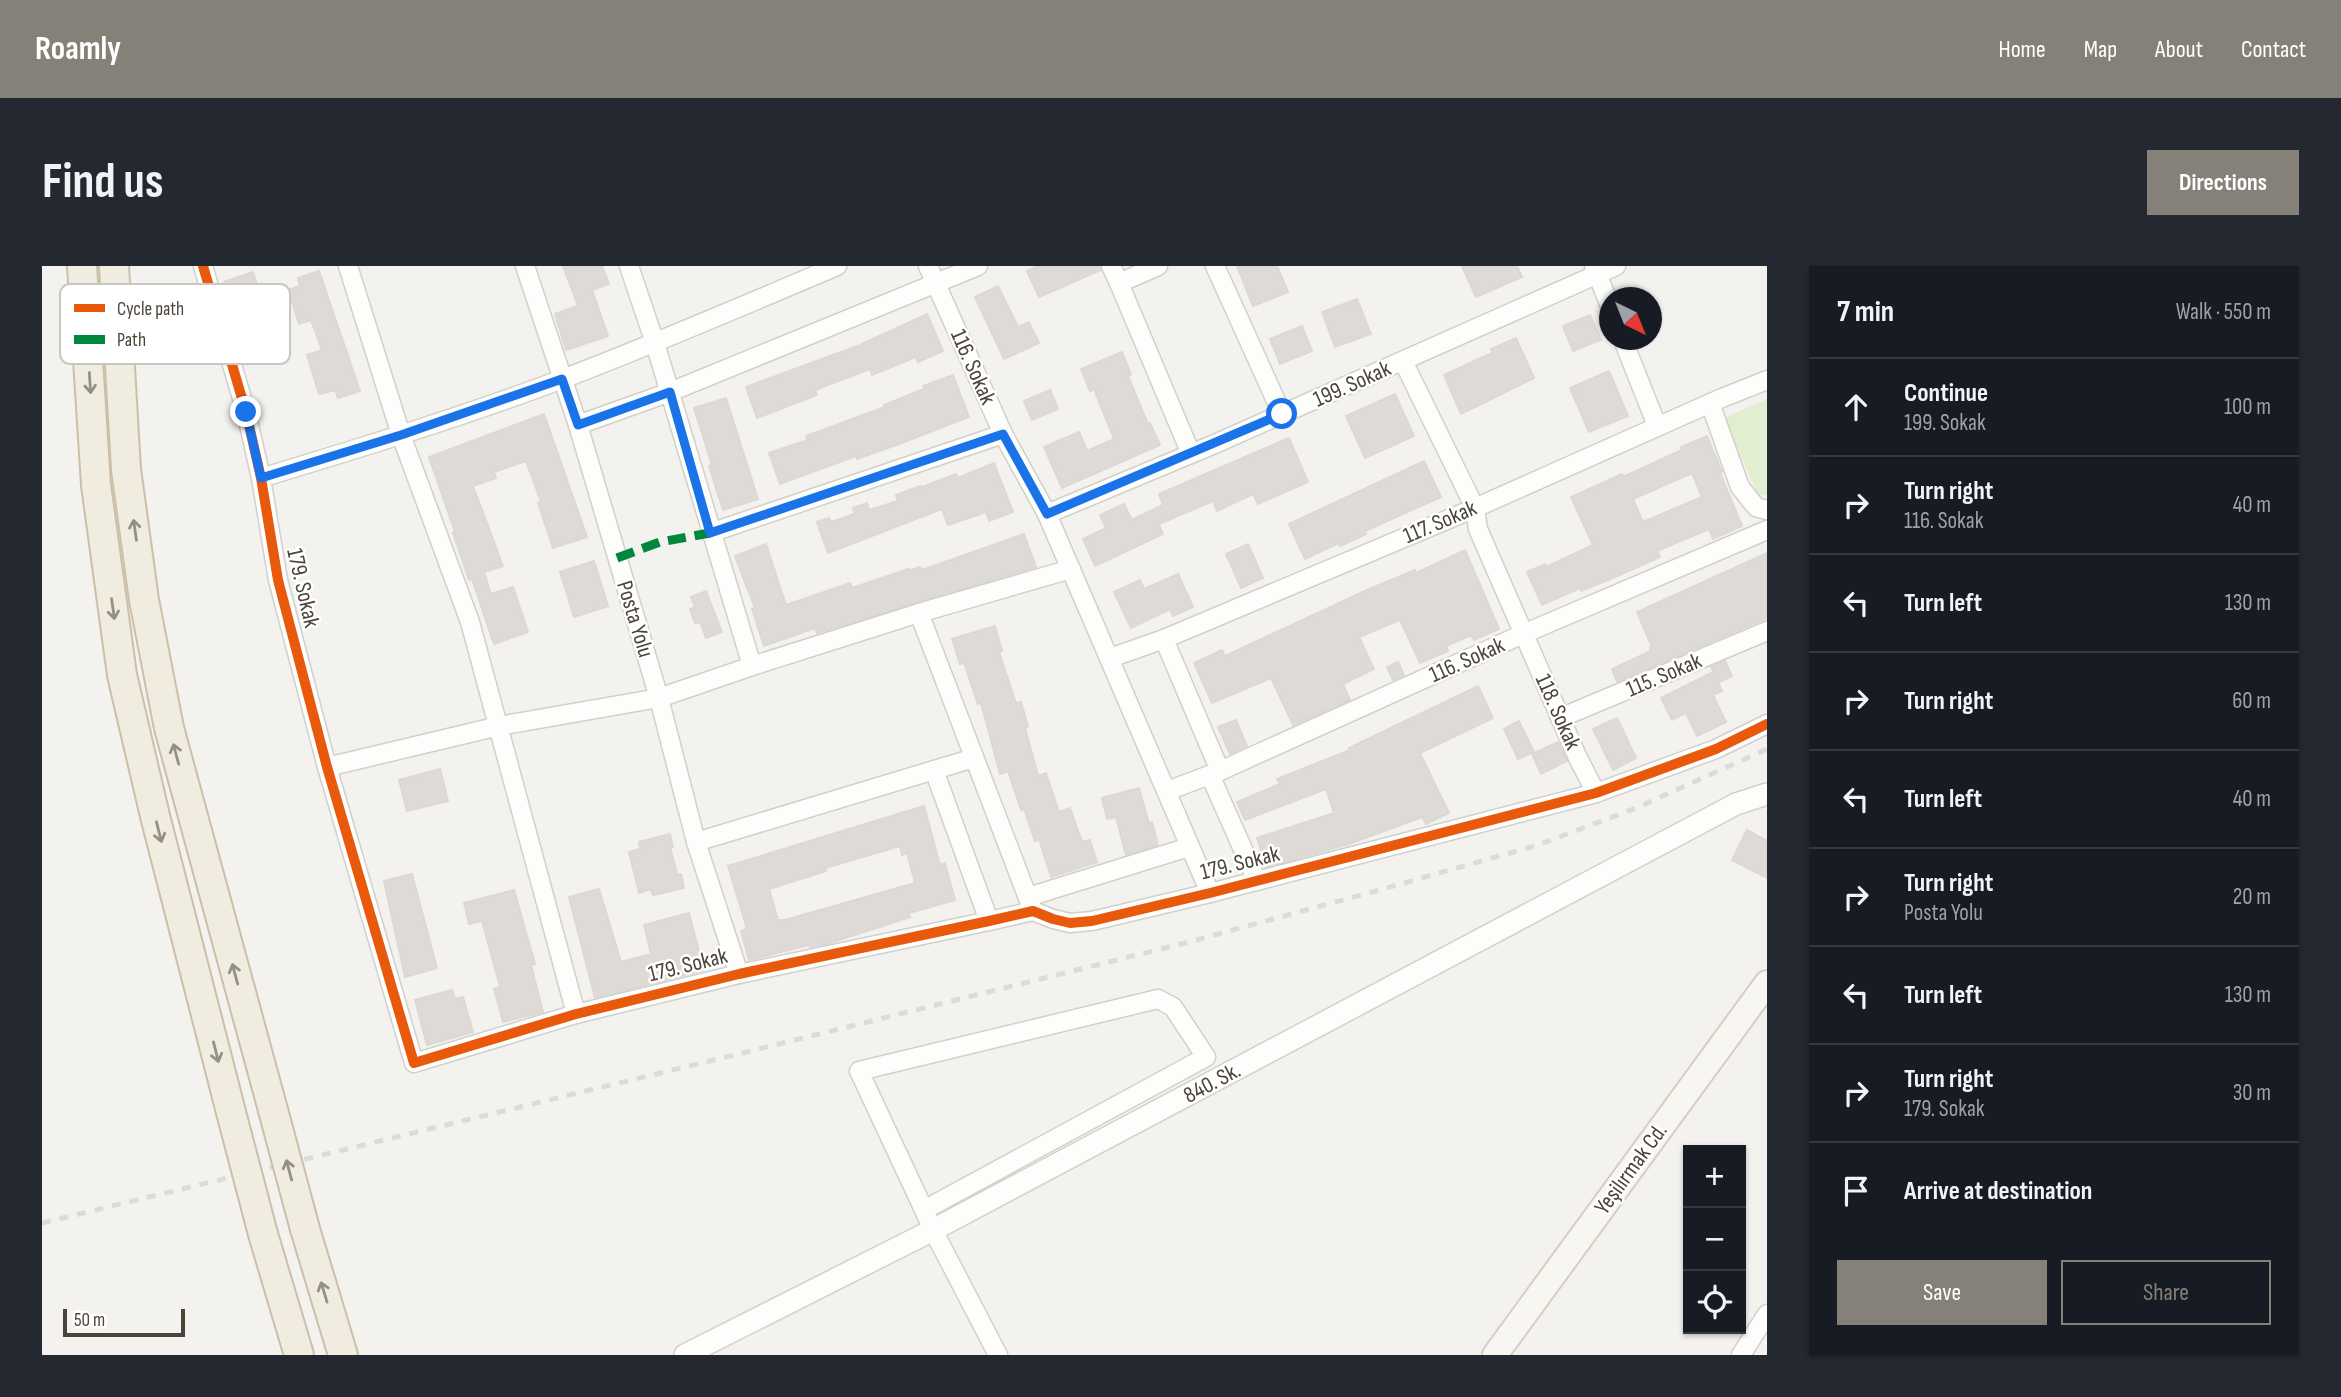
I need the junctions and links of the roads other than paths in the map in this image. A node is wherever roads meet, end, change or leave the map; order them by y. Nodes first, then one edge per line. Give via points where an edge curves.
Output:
1 (82, 266) edge
2 (114, 266) edge
3 (203, 266) edge
4 (348, 266) edge
5 (525, 266) edge
6 (629, 266) edge
7 (837, 266) edge
8 (928, 266) edge
9 (978, 266) edge
10 (1158, 266) edge
11 (1215, 266) edge
12 (1616, 266) edge
13 (1595, 270) edge
14 (1115, 274) edge
15 (83, 284) edge
16 (115, 284) edge
17 (208, 284) edge
18 (935, 284) junction
19 (1602, 287) edge
20 (655, 343) junction
21 (1627, 350) edge
22 (1404, 361) junction
23 (88, 364) edge
24 (120, 364) edge
25 (232, 364) edge
26 (562, 379) junction
27 (1767, 380) edge
28 (670, 392) junction
29 (1710, 403) junction
30 (1282, 414) junction
31 (578, 425) junction
32 (1657, 426) junction
33 (1003, 434) junction
34 (401, 435) junction
35 (1191, 454) junction
36 (261, 478) junction
37 (1475, 508) junction
38 (1767, 510) edge
39 (1047, 514) junction
40 (1767, 530) edge
41 (710, 533) junction
42 (1071, 569) junction
43 (919, 614) junction
44 (1767, 631) edge
45 (1524, 634) junction
46 (1164, 639) junction
47 (1110, 658) junction
48 (752, 666) junction
49 (659, 698) junction
50 (1560, 718) junction
51 (1767, 724) edge
52 (499, 726) junction
53 (974, 758) junction
54 (327, 767) junction
55 (934, 770) junction
56 (1215, 773) junction
57 (1167, 791) junction
58 (1596, 793) junction
59 (1767, 794) edge
60 (696, 842) junction
61 (1189, 847) junction
62 (1257, 881) junction
63 (1210, 893) junction
64 (1030, 904) junction
65 (989, 920) junction
66 (738, 974) junction
67 (1767, 983) edge
68 (576, 1014) junction
69 (924, 1210) junction
70 (933, 1230) junction
71 (1767, 1314) edge
72 (1503, 1353) edge
73 (299, 1355) edge
74 (343, 1355) edge
75 (685, 1355) edge
76 (998, 1355) edge
77 (1741, 1355) edge

1 -> 15 highway, bridge
16 -> 2 highway, bridge
3 - 17 street, 179. Sokak
4 - 34 street
5 - 26 street, Posta Yolu
6 - 20 street
7 - 20 street
8 - 18 street, 116. Sokak
9 - 18 street
10 - 14 street
11 - 30 street
12 - 13 street, 199. Sokak
13 - 19 street
13 - 22 street, 199. Sokak
14 - 35 street
18 - 28 street
18 - 33 street, 116. Sokak
20 - 26 street
20 - 28 street
21 - 32 street
22 - 30 street, 199. Sokak
22 - 37 street, 118. Sokak
23 -> 73 highway, bridge via 96,485 122,676 233,1120
74 -> 24 highway, bridge via 169,728 144,600 126,469
25 - 36 street, 179. Sokak
26 - 31 street, Posta Yolu
26 - 34 street
27 - 29 street, 117. Sokak
28 - 31 street
28 - 41 street
29 - 32 street, 117. Sokak
29 - 38 street via 1740,486 1756,508
30 - 35 street, 199. Sokak
31 - 49 street, Posta Yolu
32 - 37 street, 117. Sokak
33 - 39 street, 116. Sokak
33 - 41 street
34 - 36 street
34 - 52 street via 470,622
35 - 39 street, 199. Sokak
36 - 54 street, 179. Sokak via 278,580
37 - 45 street, 118. Sokak via 1478,529
37 - 46 street, 117. Sokak
39 - 42 street, 116. Sokak
40 - 45 street, 116. Sokak
41 - 48 street
42 - 43 street
42 - 47 street, 116. Sokak
43 - 48 street
43 - 53 street
44 - 50 street, 115. Sokak
45 - 50 street, 118. Sokak
45 - 56 street, 116. Sokak
46 - 47 street, 117. Sokak
46 - 56 street
47 - 57 street, 116. Sokak
48 - 49 street
49 - 52 street
49 - 60 street, Posta Yolu
50 - 58 street, 118. Sokak
51 - 58 street, 179. Sokak via 1716,749
52 - 54 street
52 - 68 street
53 - 55 street
53 - 64 street
54 - 68 street, 179. Sokak via 414,1063
55 - 60 street
55 - 65 street
56 - 57 street, 116. Sokak
56 - 62 street
57 - 61 street, 116. Sokak
58 - 62 street, 179. Sokak
59 - 70 street, 840. Sk. via 1736,804
60 - 66 street, Posta Yolu
61 - 63 street, 116. Sokak
61 - 64 street
62 - 63 street, 179. Sokak
63 - 64 street, 179. Sokak via 1070,923
64 - 65 street, 179. Sokak
65 - 66 street, 179. Sokak
66 - 68 street, 179. Sokak
67 - 72 main road, Yeşilırmak Cd.
69 - 69 street via 859,1071 1158,999 1172,1007 1206,1057
69 - 70 street
70 - 75 street, 840. Sk.
70 - 76 street
71 - 77 street

